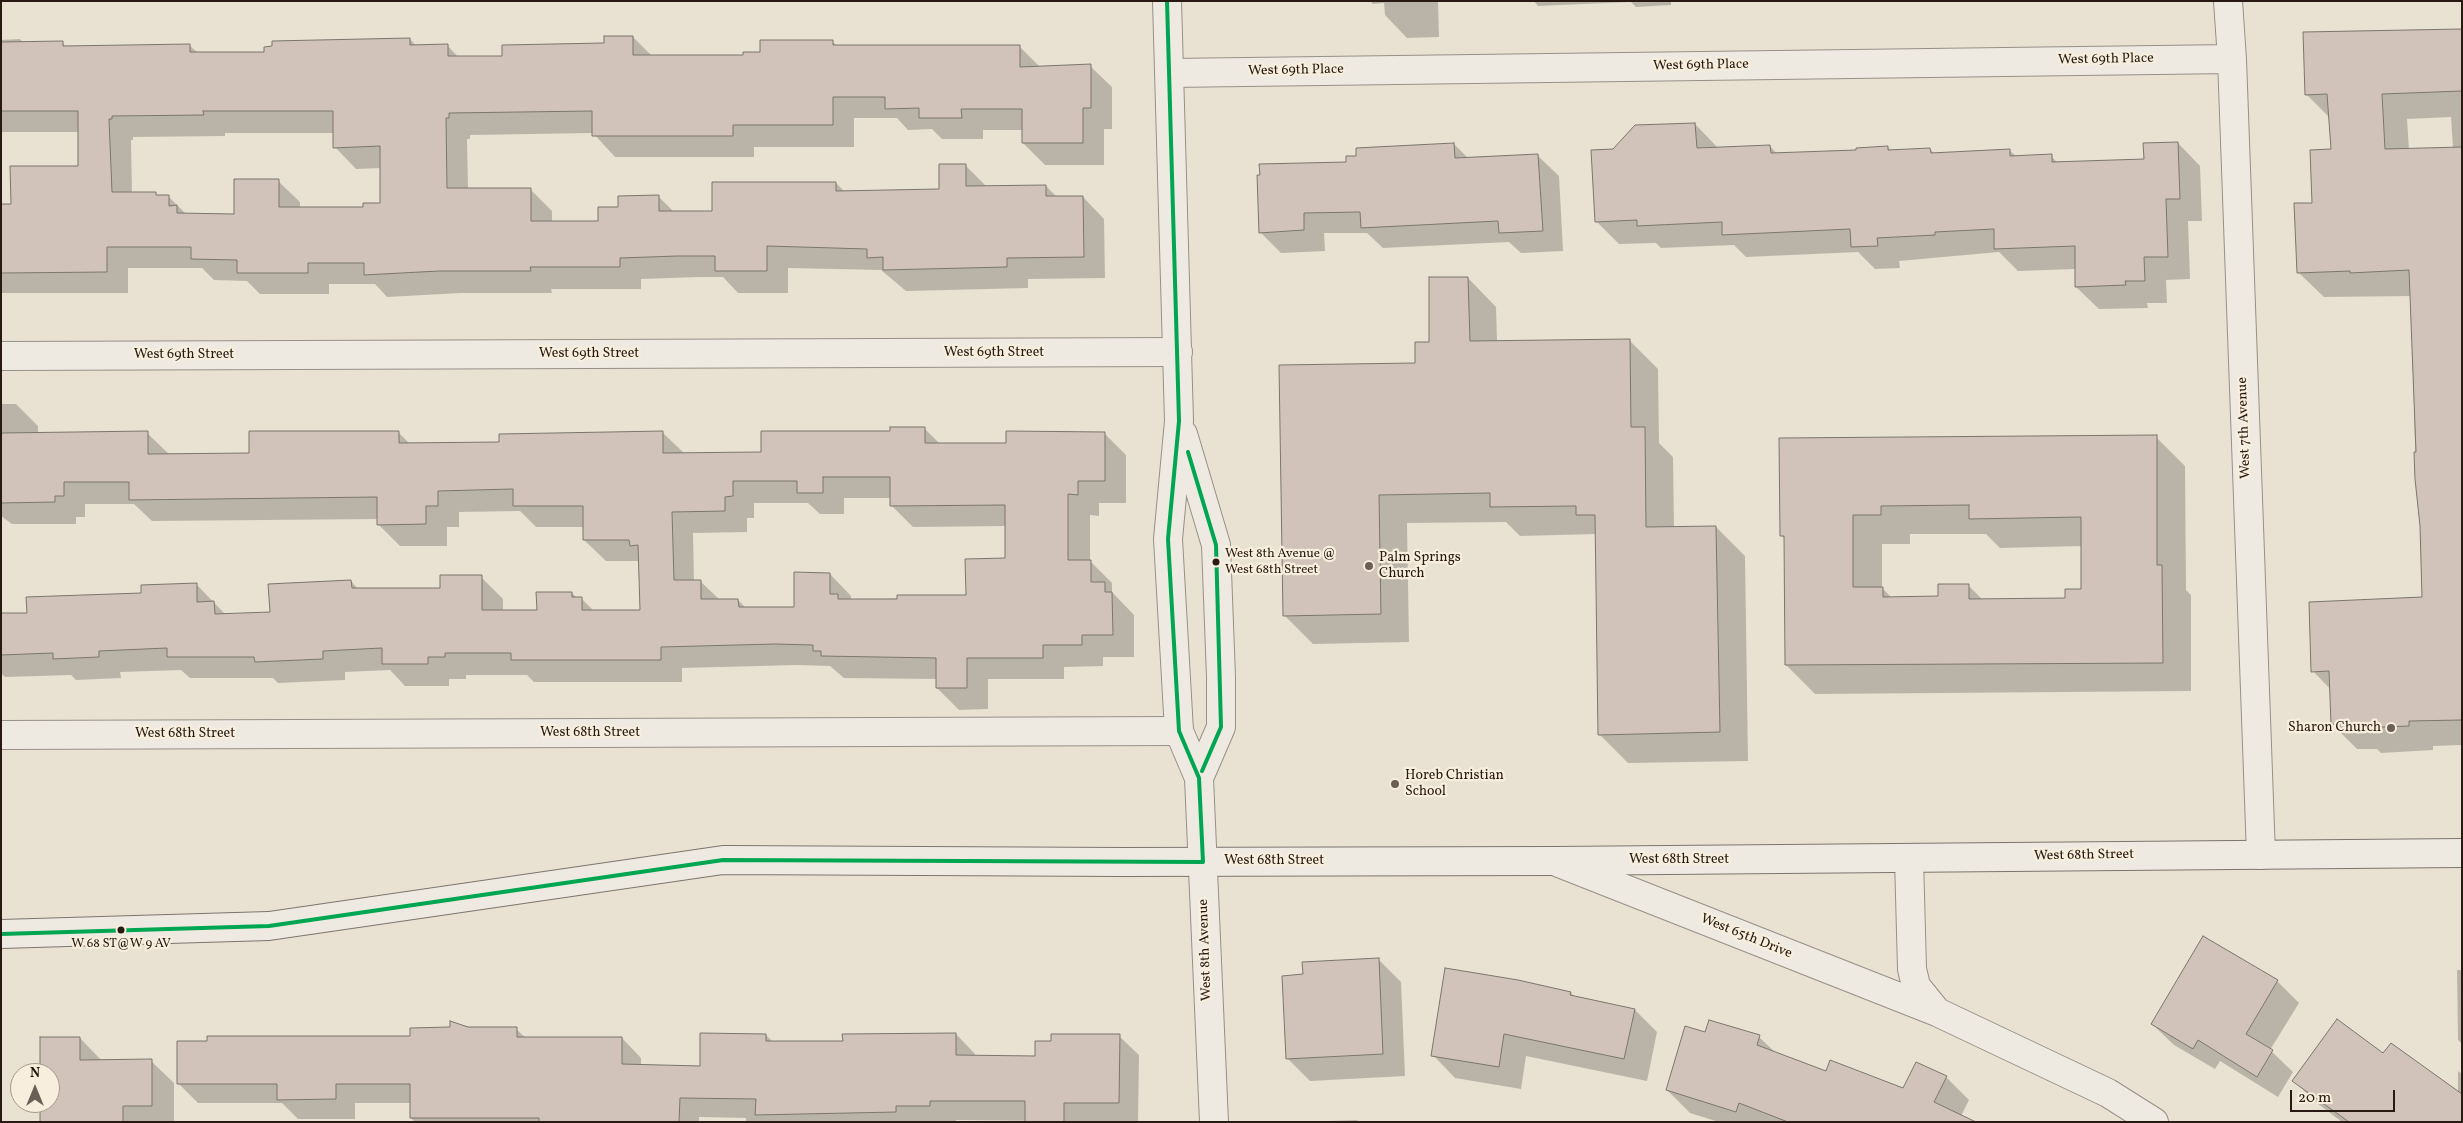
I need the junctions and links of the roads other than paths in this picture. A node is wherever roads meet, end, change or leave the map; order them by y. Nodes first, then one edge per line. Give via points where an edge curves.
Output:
1 (1167, 1) edge
2 (2228, 1) edge
3 (2232, 58) junction
4 (1170, 73) junction
5 (1178, 352) junction
6 (1, 356) edge
7 (1179, 421) junction
8 (1179, 731) junction
9 (1, 735) edge
10 (1199, 778) junction
11 (2462, 854) edge
12 (2261, 855) junction
13 (1909, 858) junction
14 (1554, 861) junction
15 (1203, 862) junction
16 (1, 934) edge
17 (1937, 1012) junction
18 (1214, 1122) edge
19 (2154, 1122) edge

1 - 4 street, West 8th Avenue
2 - 3 street, West 7th Avenue
3 - 4 street, West 69th Place
3 - 12 street, West 7th Avenue
4 - 5 street, West 8th Avenue
5 - 6 street, West 69th Street
5 - 7 street, West 8th Avenue
7 - 8 street, West 8th Avenue via 1168,539
7 - 10 street, West 8th Avenue via 1216,545 1221,727
8 - 9 street, West 68th Street
8 - 10 street, West 8th Avenue
10 - 15 street, West 8th Avenue
11 - 12 street, West 68th Street
12 - 13 street, West 68th Street
13 - 14 street, West 68th Street
13 - 17 street, West 65th Drive via 1912,969 1916,986
14 - 15 street, West 68th Street
14 - 17 street, West 65th Drive
15 - 16 street, West 68th Street via 723,860 269,926
15 - 18 street, West 8th Avenue
17 - 19 street, West 65th Drive via 2108,1093

